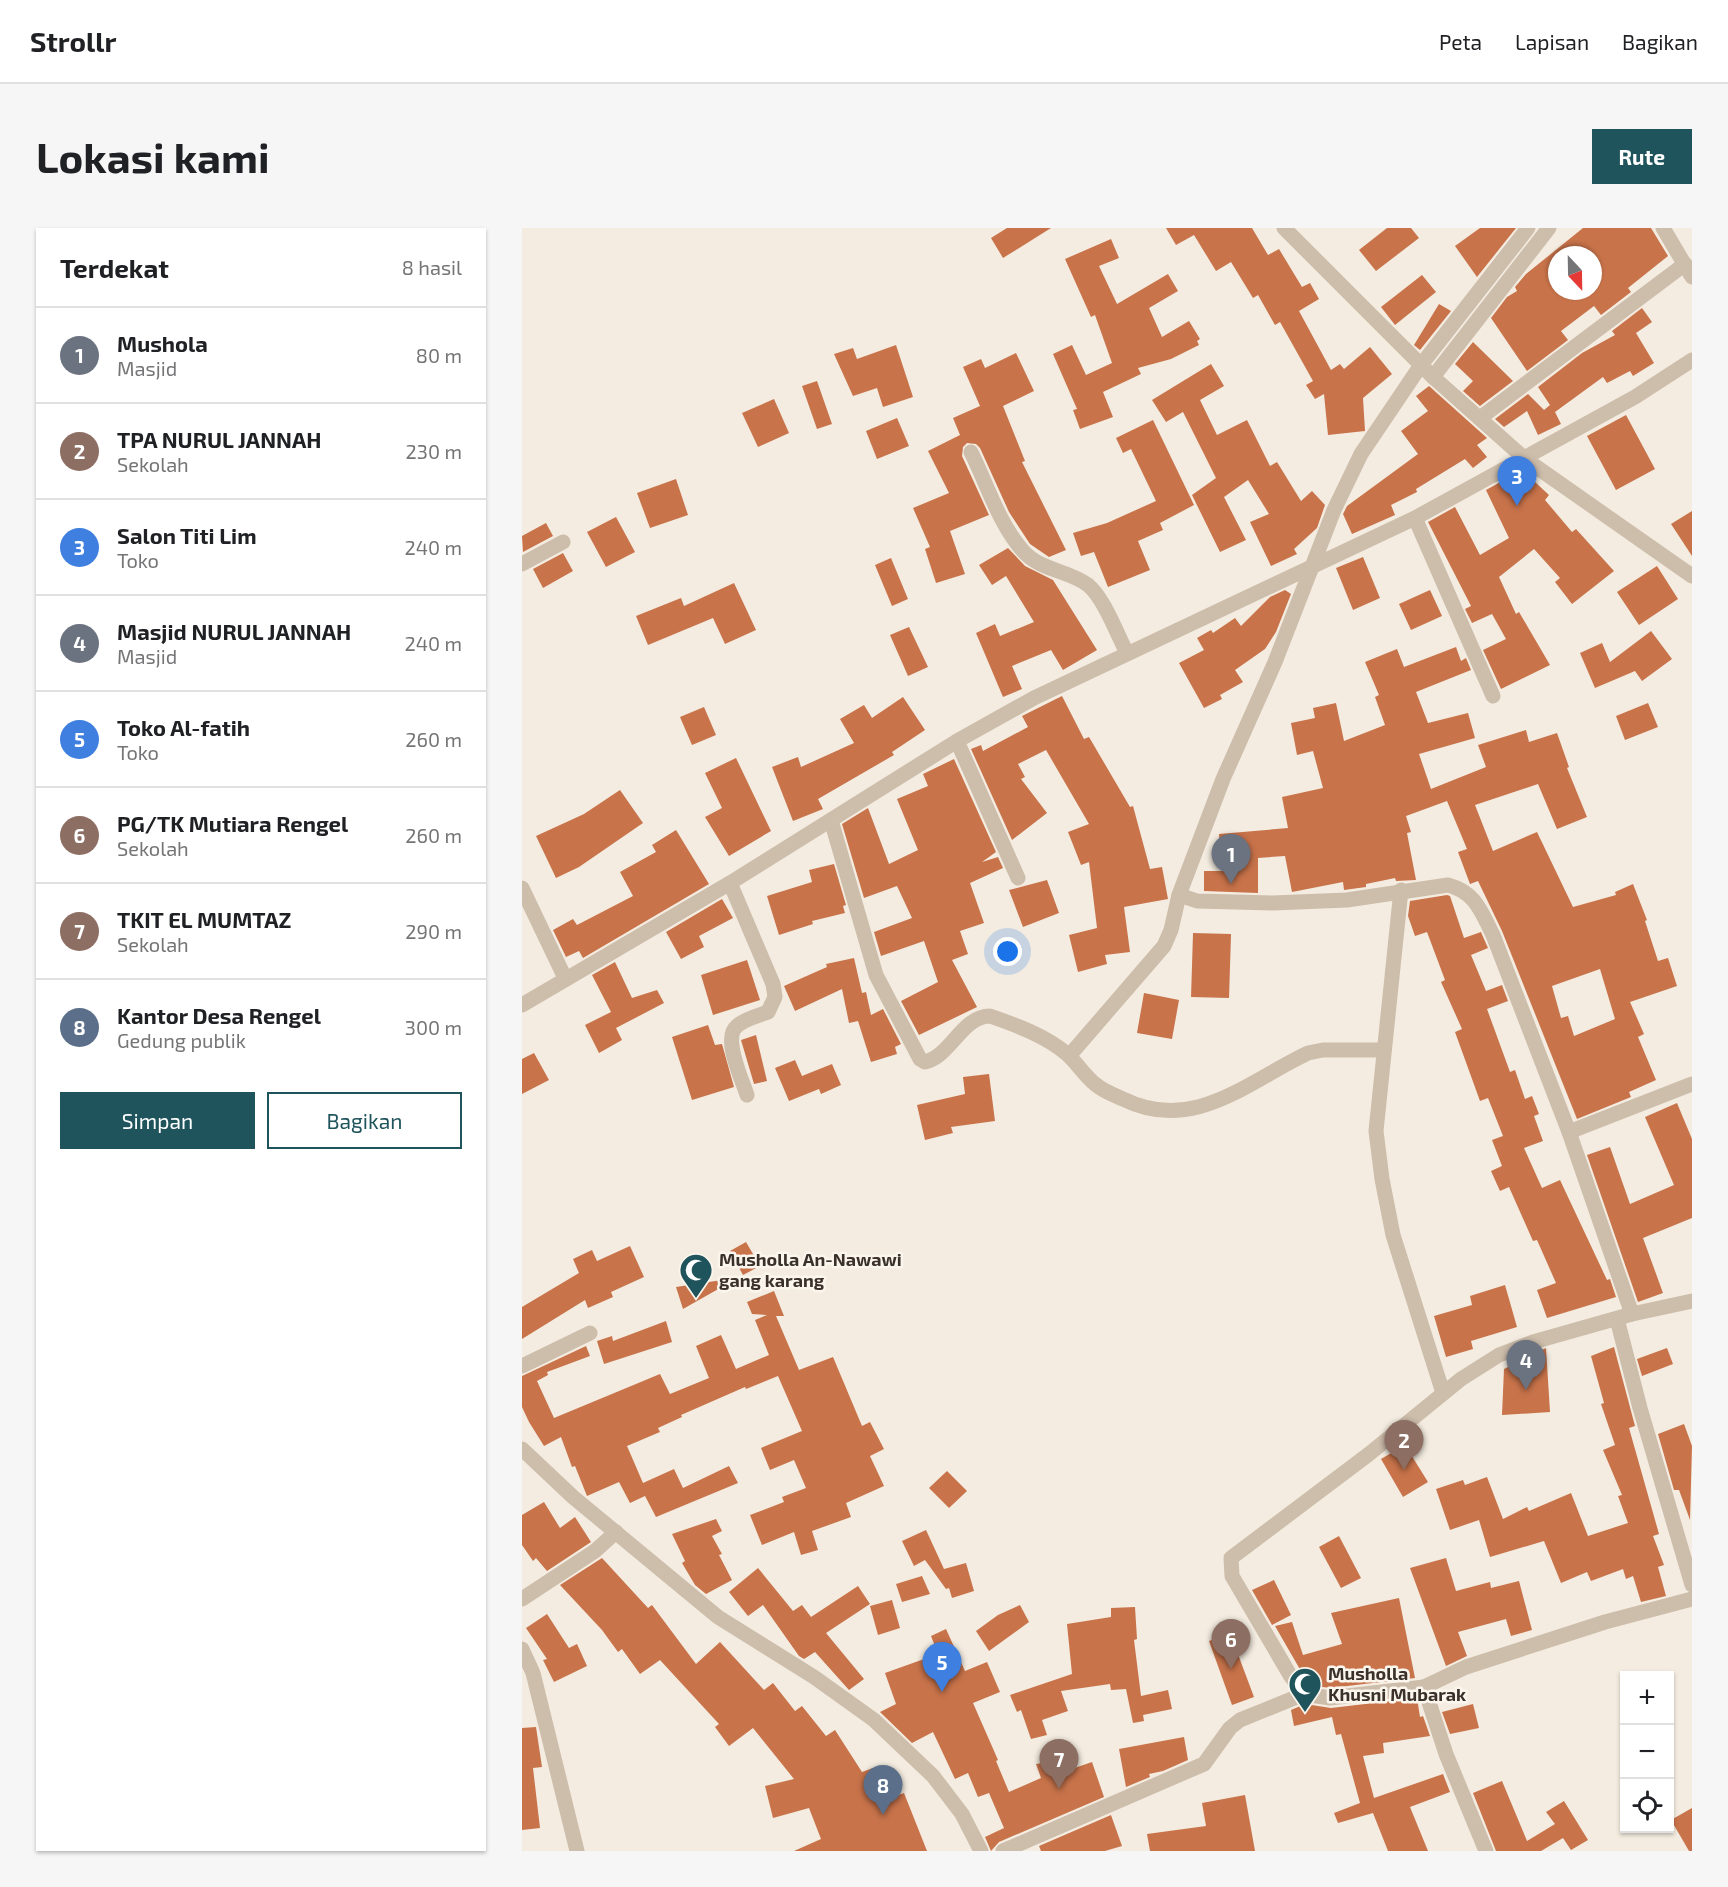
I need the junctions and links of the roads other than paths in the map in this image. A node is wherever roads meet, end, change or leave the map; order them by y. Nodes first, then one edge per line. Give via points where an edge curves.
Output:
1 (1284, 228) edge
2 (1528, 228) edge
3 (1549, 228) edge
4 (1663, 228) edge
5 (1688, 271) edge
6 (1692, 360) edge
7 (1427, 371) junction
8 (1480, 418) junction
9 (971, 452) dead end
10 (1525, 459) junction
11 (1415, 518) junction
12 (563, 542) dead end
13 (522, 564) edge
14 (1316, 564) junction
15 (1692, 576) edge
16 (1127, 653) junction
17 (1493, 696) dead end
18 (957, 741) junction
19 (831, 820) junction
20 (1018, 878) dead end
21 (730, 883) junction
22 (522, 888) edge
23 (1401, 890) junction
24 (1187, 898) junction
25 (565, 978) junction
26 (522, 1005) edge
27 (1384, 1050) junction
28 (1073, 1062) junction
29 (1692, 1084) edge
30 (747, 1095) dead end
31 (1569, 1132) junction
32 (1692, 1301) edge
33 (1624, 1316) junction
34 (590, 1333) dead end
35 (522, 1366) edge
36 (1443, 1393) junction
37 (522, 1449) edge
38 (616, 1532) junction
39 (1692, 1585) edge
40 (522, 1599) edge
41 (1692, 1599) edge
42 (522, 1649) edge
43 (1424, 1687) junction
44 (1304, 1694) junction
45 (578, 1851) edge
46 (981, 1851) edge
47 (1003, 1851) edge
48 (1486, 1851) edge

1 - 7 street
2 - 7 street
3 - 7 street
4 - 5 street
5 - 8 street
6 - 10 street
7 - 8 street
7 - 14 street via 1361,454
8 - 10 street
9 - 16 street via 1010,534 1023,551 1041,566 1089,586
10 - 11 street
10 - 15 street
11 - 14 street
11 - 17 street
12 - 13 street
14 - 16 street
14 - 24 street via 1223,779
16 - 18 street
18 - 19 street
18 - 20 street
19 - 21 street
19 - 28 street via 876,975 920,1059 925,1062 937,1057 971,1023 984,1016 1023,1028 1054,1045
21 - 25 street
21 - 30 street via 775,997 768,1012 738,1024 731,1036 731,1048
22 - 25 street
23 - 24 street via 1347,900 1273,903
23 - 27 street
23 - 31 street via 1448,885 1464,889 1478,905 1493,934
24 - 28 street via 1164,946
25 - 26 street
27 - 28 street via 1308,1053 1220,1100 1190,1110 1158,1112 1098,1087
27 - 36 street via 1376,1131 1382,1179 1393,1235
29 - 31 street
31 - 33 street
32 - 33 street
33 - 36 street via 1499,1355
33 - 39 street via 1640,1408
34 - 35 street
36 - 44 street via 1230,1558 1232,1576
37 - 38 street
38 - 40 street via 595,1551
38 - 46 street via 718,1617 874,1720 933,1776 962,1814
41 - 43 street via 1605,1622 1466,1667
42 - 45 street via 533,1673
43 - 44 street via 1330,1698
43 - 48 street via 1446,1754
44 - 47 street via 1240,1720 1203,1764

